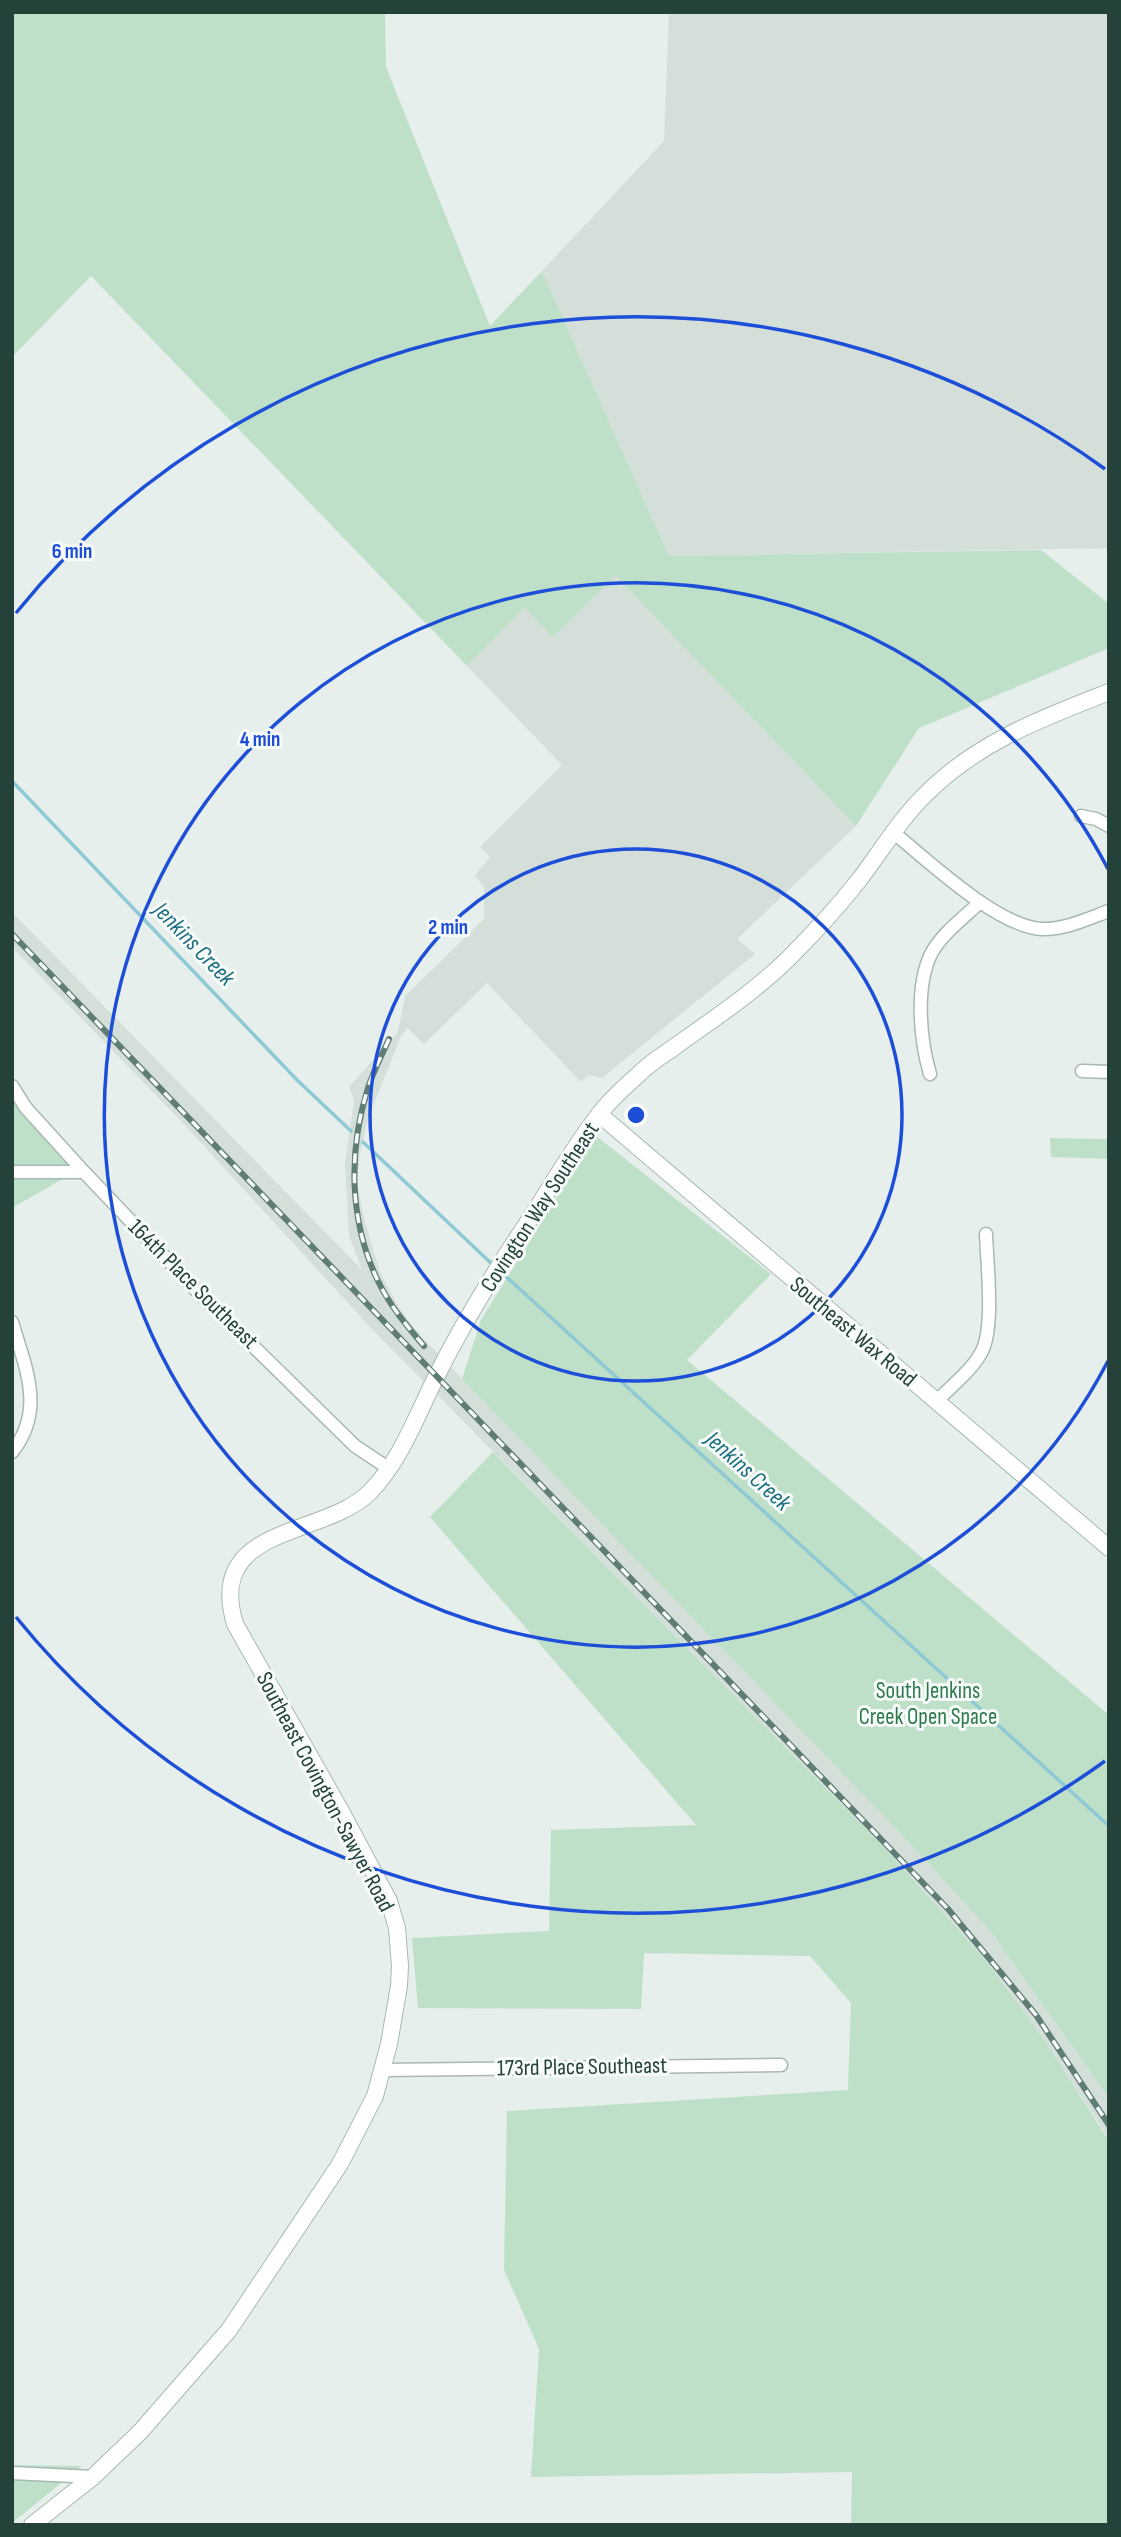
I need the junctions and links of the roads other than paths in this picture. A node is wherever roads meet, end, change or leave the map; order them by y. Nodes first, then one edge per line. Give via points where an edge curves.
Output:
1 (1109, 692) edge
2 (1081, 816) dead end
3 (1109, 826) edge
4 (893, 832) junction
5 (980, 902) junction
6 (1109, 911) edge
7 (1082, 1070) dead end
8 (1109, 1072) edge
9 (930, 1074) dead end
10 (12, 1086) edge
11 (599, 1114) junction
12 (84, 1172) junction
13 (13, 1174) edge
14 (986, 1234) dead end
15 (12, 1322) edge
16 (936, 1402) junction
17 (12, 1452) edge
18 (388, 1468) junction
19 (1109, 1548) edge
20 (230, 1609) joint
21 (782, 2065) dead end
22 (383, 2070) junction
23 (12, 2473) edge
24 (93, 2477) junction
25 (32, 2525) edge

1 - 4 street, Covington Way Southeast via 998,738 929,790
2 - 3 street
4 - 5 street
4 - 11 street, Covington Way Southeast via 859,880 762,984 642,1070
5 - 6 street via 1008,919 1042,929 1061,928
5 - 9 street via 931,954 923,979 923,1053
7 - 8 street
10 - 12 street, 164th Place Southeast
11 - 16 street, Southeast Wax Road
11 - 18 street, Covington Way Southeast via 494,1276
12 - 13 street
12 - 18 street, 164th Place Southeast via 355,1446
14 - 16 street via 988,1321 983,1349
15 - 17 street via 32,1388 26,1429
16 - 19 street, Southeast Wax Road
18 - 20 street, Covington Way Southeast via 354,1503 277,1534 243,1560 232,1582
20 - 22 street, Southeast Covington-Sawyer Road via 240,1636 391,1910 399,1944 399,1986
21 - 22 street, 173rd Place Southeast
22 - 24 street, Southeast Covington-Sawyer Road via 340,2164 257,2290 178,2389
23 - 24 street
24 - 25 street, Southeast Covington-Sawyer Road

